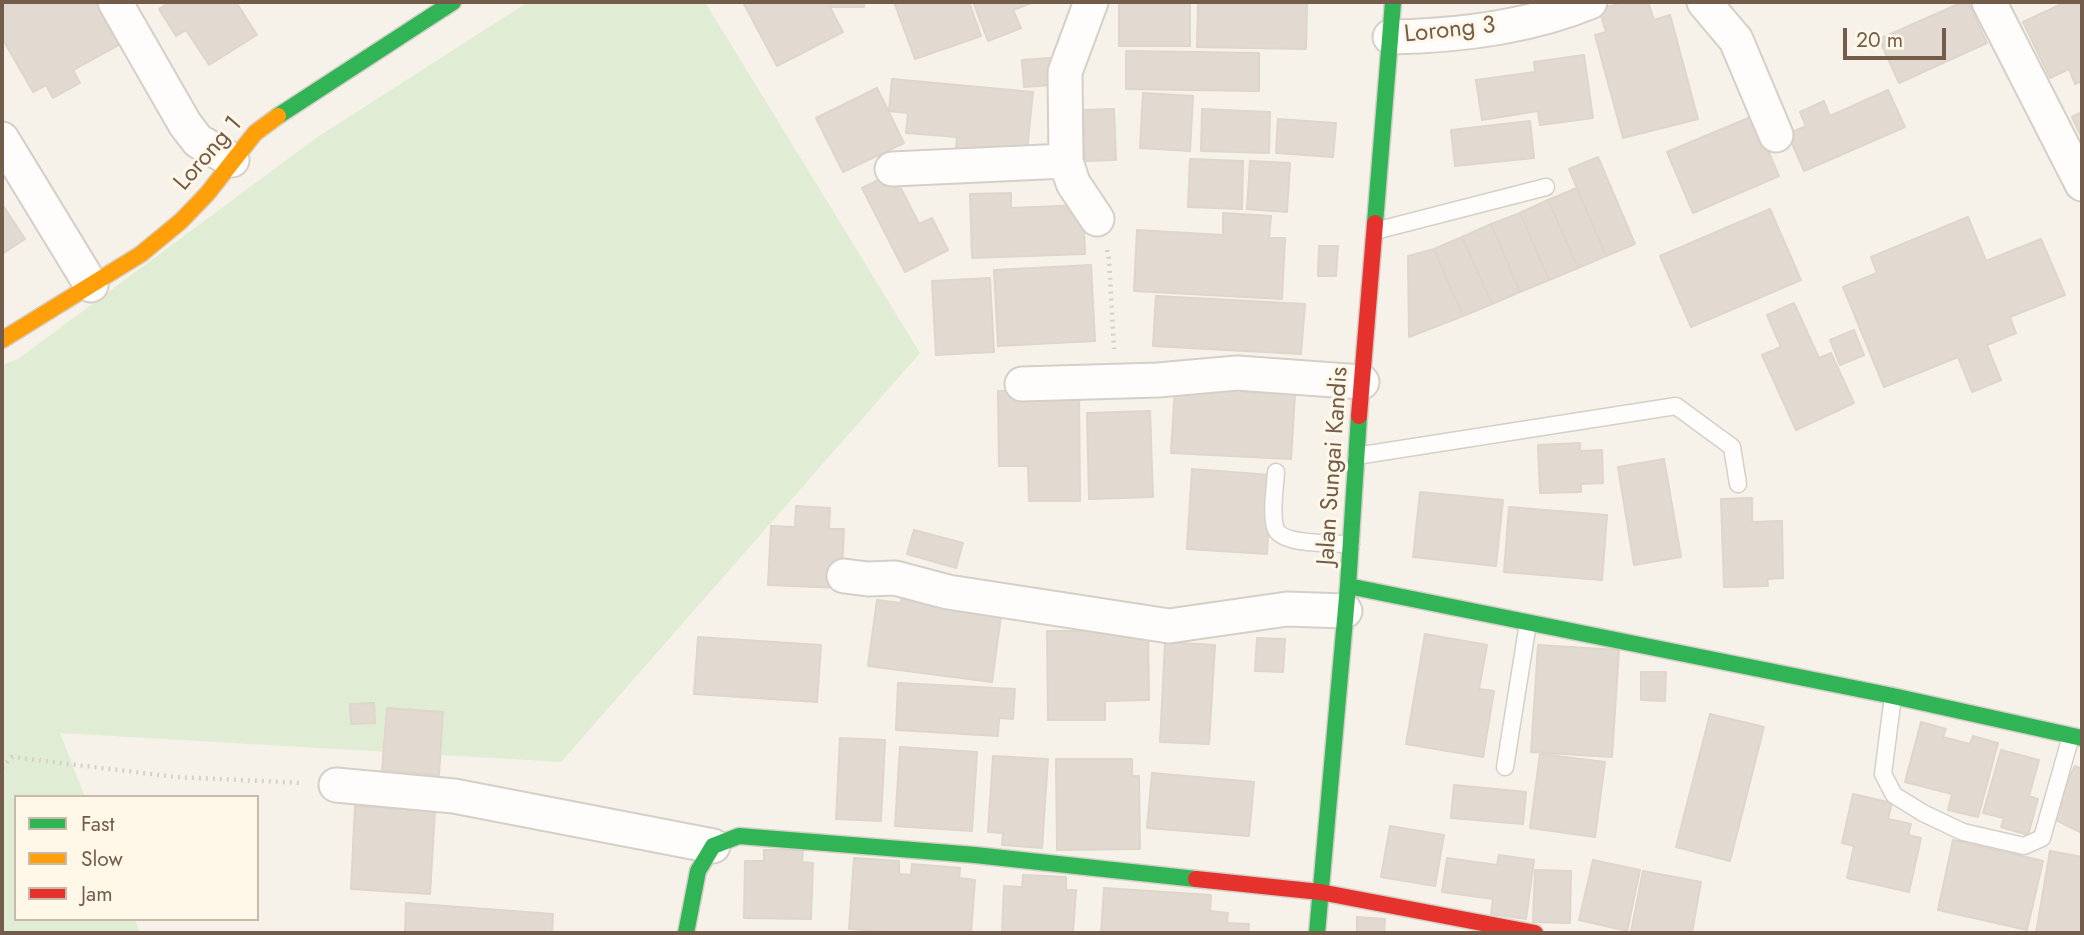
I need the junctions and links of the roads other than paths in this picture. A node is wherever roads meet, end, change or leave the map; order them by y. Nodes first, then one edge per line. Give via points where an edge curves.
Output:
1 (115, 2) edge
2 (453, 2) edge
3 (1091, 2) edge
4 (1393, 2) edge
5 (1590, 2) edge
6 (1704, 2) edge
7 (1989, 2) edge
8 (1390, 37) junction
9 (1776, 135) dead end
10 (2, 139) edge
11 (232, 160) junction
12 (1066, 161) junction
13 (892, 169) dead end
14 (2082, 184) edge
15 (1546, 187) dead end
16 (1097, 219) road end
17 (1374, 231) junction
18 (91, 285) junction
19 (2, 340) edge
20 (1362, 382) junction
21 (1022, 384) dead end
22 (1356, 456) junction
23 (1276, 472) dead end
24 (1738, 484) dead end
25 (1351, 544) junction
26 (844, 576) dead end
27 (1347, 599) junction
28 (1528, 623) junction
29 (1893, 696) junction
30 (2077, 737) edge
31 (1506, 767) dead end
32 (335, 785) road end
33 (713, 846) junction
34 (1320, 892) junction
35 (686, 933) edge
36 (1317, 933) edge
37 (1535, 933) edge

1 - 11 street via 185,124 198,141
2 - 11 street, Lorong 1 via 287,109 255,133
3 - 12 street via 1065,72
4 - 8 street, Jalan Sungai Kandis
5 - 8 street, Lorong 3 via 1556,16 1486,29
6 - 9 street via 1736,40
7 - 14 street
8 - 17 street, Jalan Sungai Kandis
10 - 18 street
11 - 18 street, Lorong 1 via 180,221 141,254
12 - 13 street
12 - 16 street via 1073,183
15 - 17 lane
17 - 20 street, Jalan Sungai Kandis
18 - 19 street, Lorong 1
20 - 21 street via 1237,373
20 - 22 street, Jalan Sungai Kandis
22 - 24 lane via 1676,407 1732,447
22 - 25 street, Jalan Sungai Kandis
23 - 25 lane via 1274,513 1279,534 1297,541
25 - 27 street, Jalan Sungai Kandis
26 - 27 street via 895,578 948,592 1169,626
27 - 28 street
27 - 34 street, Jalan Sungai Kandis
28 - 29 street
28 - 31 lane
29 - 30 street
29 - 30 lane via 1883,774 1894,795 1963,832 2024,846 2042,838
32 - 33 street via 454,796
33 - 34 street via 739,836 975,855
33 - 35 street via 698,871
34 - 36 street, Jalan Sungai Kandis
34 - 37 street

